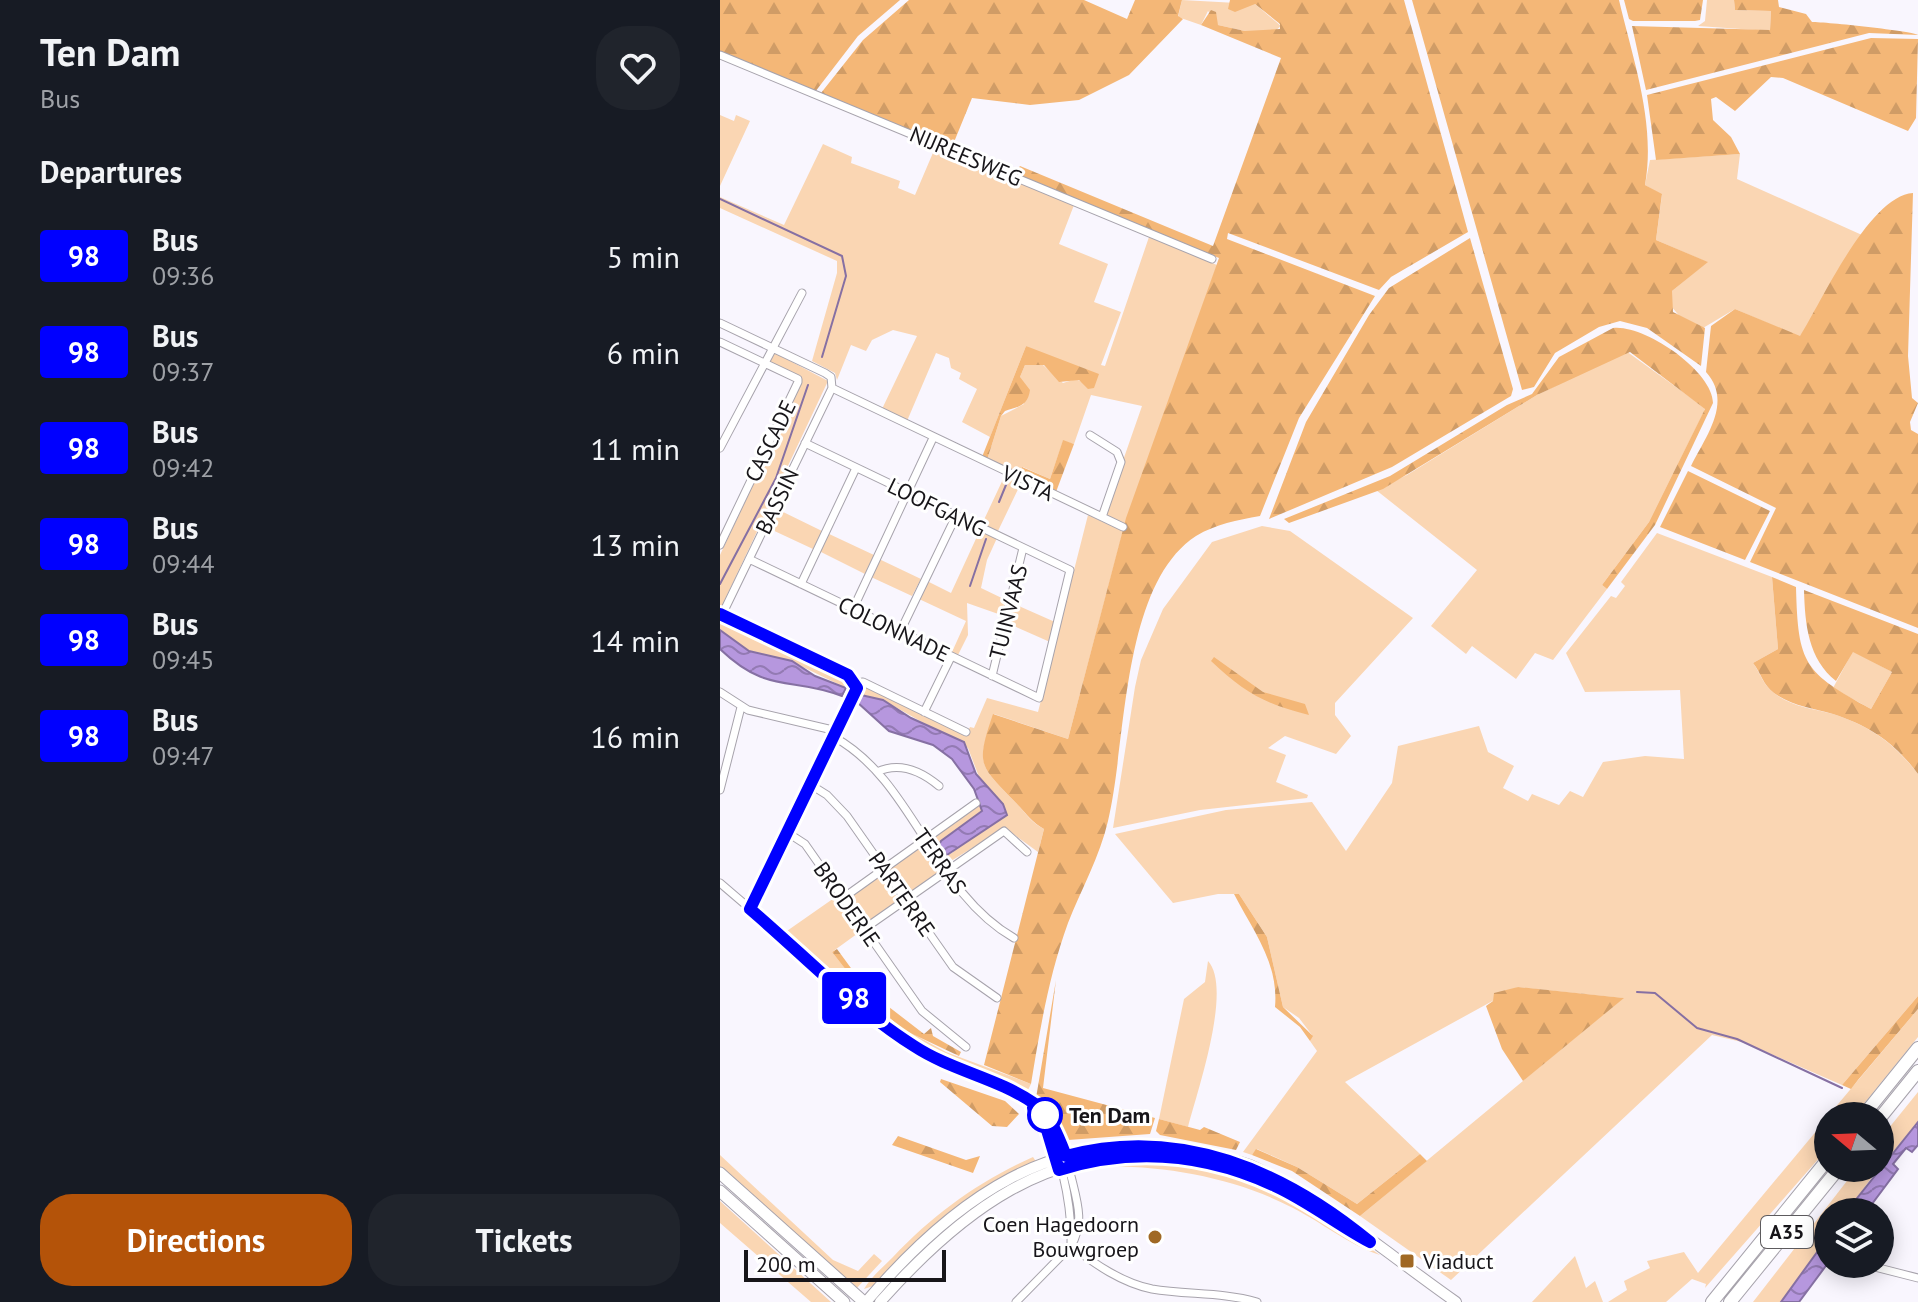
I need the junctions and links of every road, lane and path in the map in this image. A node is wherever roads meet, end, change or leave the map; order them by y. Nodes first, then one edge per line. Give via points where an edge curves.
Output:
1 (720, 55) edge
2 (1212, 259) dead end
3 (802, 293) dead end
4 (720, 323) edge
5 (720, 342) edge
6 (775, 349) junction
7 (766, 364) junction
8 (832, 388) junction
9 (1090, 435) dead end
10 (933, 438) junction
11 (805, 443) junction
12 (720, 448) edge
13 (856, 468) junction
14 (908, 491) junction
15 (956, 516) junction
16 (1102, 517) junction
17 (1123, 527) dead end
18 (720, 545) edge
19 (1023, 548) junction
20 (749, 559) junction
21 (801, 584) junction
22 (853, 609) junction
23 (721, 614) edge
24 (900, 632) junction
25 (951, 657) junction
26 (992, 676) junction
27 (856, 683) junction
28 (720, 692) edge
29 (1039, 698) joint
30 (741, 707) junction
31 (924, 712) junction
32 (966, 732) dead end
33 (835, 734) junction
34 (877, 772) junction
35 (811, 785) junction
36 (939, 786) dead end
37 (720, 790) edge
38 (976, 803) dead end
39 (788, 833) junction
40 (925, 840) junction
41 (1027, 852) dead end
42 (884, 869) junction
43 (946, 871) junction
44 (720, 883) edge
45 (843, 898) junction
46 (905, 900) junction
47 (750, 909) junction
48 (864, 929) junction
49 (1014, 938) dead end
50 (997, 998) dead end
51 (966, 1047) dead end
52 (1918, 1048) edge
53 (1918, 1071) edge
54 (1874, 1102) edge
55 (1893, 1102) edge
56 (1062, 1163) junction
57 (720, 1173) edge
58 (1814, 1176) edge
59 (1828, 1182) edge
60 (720, 1191) edge
61 (1071, 1246) junction
62 (1894, 1272) edge
63 (1918, 1278) edge
64 (844, 1302) edge
65 (865, 1302) edge
66 (880, 1302) edge
67 (1016, 1302) edge
68 (1257, 1302) edge
69 (1456, 1302) edge
70 (1712, 1302) edge
71 (1730, 1302) edge

1 - 2 street, NIJREESWEG
3 - 6 street
4 - 6 street, VISTA
5 - 7 street
6 - 7 street
6 - 8 street, VISTA via 828,375
7 - 12 street
7 - 18 street, CASCADE via 798,379
8 - 10 street, VISTA
8 - 11 street, BASSIN
9 - 16 street via 1117,452 1121,462
10 - 14 street
10 - 16 street, VISTA
11 - 13 street, LOOFGANG
11 - 20 street, BASSIN
13 - 14 street, LOOFGANG
13 - 21 street
14 - 15 street, LOOFGANG
14 - 22 street
15 - 19 street, LOOFGANG
15 - 24 street
16 - 17 street, VISTA
19 - 26 street, TUINVAAS
19 - 29 street, LOOFGANG via 1070,570
20 - 21 street, COLONNADE
20 - 23 street, BASSIN
21 - 22 street, COLONNADE
22 - 24 street, COLONNADE
23 - 27 street
24 - 25 street, COLONNADE
25 - 26 street, COLONNADE
25 - 31 street
26 - 29 street, COLONNADE
27 - 31 street
27 - 33 street
28 - 30 street
30 - 33 street
30 - 37 street
31 - 32 street
33 - 34 street, TERRAS
33 - 35 street
34 - 36 street via 902,766
34 - 40 street, TERRAS
35 - 39 street
35 - 42 street, PARTERRE via 847,816
38 - 40 street
39 - 45 street, BRODERIE via 805,844
39 - 47 street
40 - 42 street
40 - 43 street, TERRAS
41 - 43 street via 1004,831
42 - 45 street
42 - 46 street, PARTERRE
43 - 46 street
43 - 49 street, TERRAS via 972,908
44 - 47 street
45 - 48 street, BRODERIE
46 - 48 street
46 - 50 street, PARTERRE via 953,967
47 - 56 street via 901,1038 1029,1101 1053,1126
48 - 51 street, BRODERIE via 922,1011
52 - 54 highway
53 - 55 highway
56 - 61 street via 1072,1217
56 - 65 main road via 992,1188 961,1207 912,1249
56 - 66 main road via 975,1210 937,1241
56 - 69 main road via 1114,1147 1150,1147 1243,1163 1313,1200
57 - 65 main road
58 - 70 highway, A35
59 - 71 highway, A35
60 - 64 main road
61 - 67 street
61 - 68 street via 1140,1286
62 - 63 street

